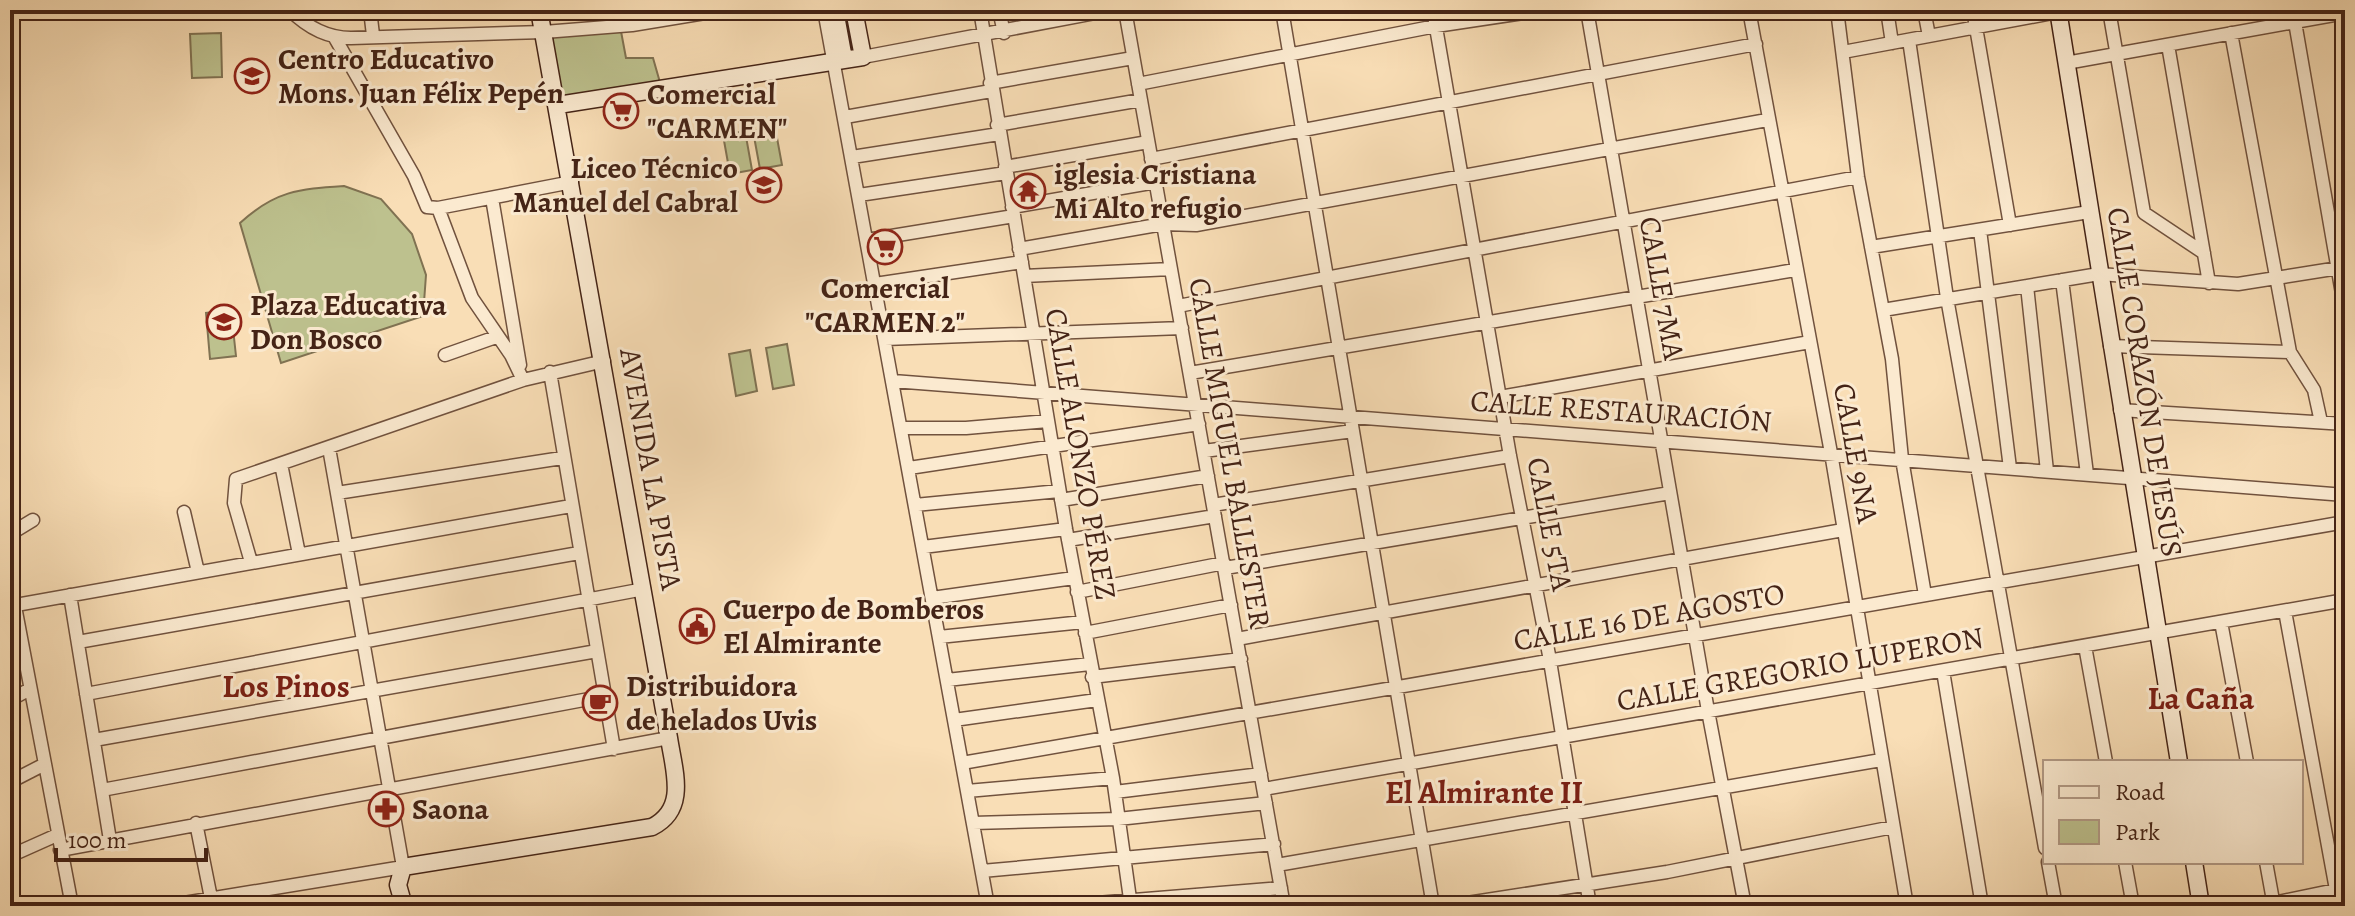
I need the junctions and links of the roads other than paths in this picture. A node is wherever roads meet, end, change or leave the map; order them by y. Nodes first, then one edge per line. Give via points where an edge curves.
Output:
1 (290, 10) edge
2 (370, 10) edge
3 (539, 10) edge
4 (723, 10) edge
5 (824, 10) edge
6 (835, 10) edge
7 (854, 10) edge
8 (980, 10) edge
9 (999, 10) edge
10 (1111, 10) edge
11 (1125, 10) edge
12 (1282, 10) edge
13 (1433, 10) edge
14 (1543, 10) edge
15 (1587, 10) edge
16 (1749, 10) edge
17 (1837, 10) edge
18 (1887, 10) edge
19 (1924, 10) edge
20 (1973, 10) edge
21 (2109, 10) edge
22 (2058, 11) edge
23 (2345, 13) edge
24 (2012, 15) edge
25 (2295, 22) junction
26 (1436, 26) junction
27 (1976, 27) junction
28 (544, 32) junction
29 (1004, 33) junction
30 (2231, 33) junction
31 (373, 35) junction
32 (985, 36) junction
33 (1929, 36) junction
34 (335, 38) junction
35 (1909, 40) junction
36 (1892, 43) junction
37 (1756, 44) junction
38 (2168, 45) junction
39 (1843, 52) junction
40 (1291, 54) junction
41 (2115, 54) junction
42 (863, 57) junction
43 (1133, 58) junction
44 (839, 59) junction
45 (2066, 63) junction
46 (1598, 74) junction
47 (1138, 84) junction
48 (991, 87) junction
49 (1141, 100) junction
50 (1450, 102) junction
51 (558, 105) junction
52 (845, 117) junction
53 (1767, 120) junction
54 (998, 130) junction
55 (1304, 130) junction
56 (1148, 142) junction
57 (1611, 149) junction
58 (852, 157) junction
59 (1151, 159) junction
60 (1005, 170) junction
61 (1463, 176) junction
62 (1858, 177) junction
63 (572, 182) junction
64 (1156, 182) junction
65 (1780, 192) junction
66 (859, 195) junction
67 (492, 198) junction
68 (1316, 202) junction
69 (438, 208) junction
70 (1013, 212) junction
71 (2089, 212) junction
72 (1623, 221) junction
73 (1163, 224) junction
74 (2010, 225) junction
75 (1980, 230) junction
76 (1938, 237) junction
77 (867, 240) junction
78 (1871, 247) junction
79 (1475, 249) junction
80 (2204, 253) junction
81 (1021, 256) junction
82 (2341, 268) edge
83 (1171, 269) junction
84 (1795, 270) junction
85 (2099, 274) junction
86 (1024, 276) junction
87 (1328, 277) junction
88 (2274, 278) junction
89 (2062, 280) junction
90 (2209, 283) junction
91 (875, 284) junction
92 (2027, 286) junction
93 (1990, 291) junction
94 (1636, 298) junction
95 (1947, 298) junction
96 (1178, 306) junction
97 (1883, 310) junction
98 (2345, 311) edge
99 (1488, 323) junction
100 (1182, 328) junction
101 (1035, 335) junction
102 (496, 337) junction
103 (885, 339) junction
104 (1810, 342) junction
105 (2110, 346) junction
106 (1340, 348) junction
107 (2290, 352) junction
108 (445, 355) dead end
109 (604, 361) junction
110 (1650, 370) junction
111 (550, 372) junction
112 (1190, 373) junction
113 (523, 380) junction
114 (893, 381) junction
115 (1044, 392) junction
116 (1500, 397) junction
117 (1195, 404) junction
118 (2120, 410) junction
119 (1350, 416) junction
120 (1048, 421) junction
121 (2321, 422) junction
122 (1199, 424) junction
123 (2345, 424) edge
124 (901, 428) junction
125 (1505, 428) junction
126 (1353, 431) junction
127 (1662, 440) junction
128 (1052, 446) junction
129 (329, 448) junction
130 (1204, 451) junction
131 (1831, 453) junction
132 (1510, 456) junction
133 (562, 458) junction
134 (1902, 459) junction
135 (281, 464) junction
136 (1976, 465) junction
137 (909, 468) junction
138 (2010, 468) junction
139 (2047, 471) junction
140 (2087, 474) junction
141 (1208, 476) junction
142 (2131, 478) junction
143 (1361, 480) junction
144 (337, 493) junction
145 (1670, 493) junction
146 (2345, 495) edge
147 (1060, 496) junction
148 (915, 505) junction
149 (571, 506) junction
150 (1214, 510) junction
151 (184, 512) dead end
152 (1522, 517) junction
153 (33, 520) dead end
154 (2345, 522) edge
155 (1843, 530) junction
156 (10, 534) edge
157 (1067, 535) junction
158 (1372, 543) junction
159 (347, 545) junction
160 (923, 547) junction
161 (579, 553) junction
162 (299, 554) junction
163 (2144, 557) junction
164 (1684, 559) junction
165 (251, 562) junction
166 (1224, 566) junction
167 (198, 572) junction
168 (1074, 578) junction
169 (10, 580) edge
170 (1997, 582) junction
171 (1537, 585) junction
172 (644, 589) junction
173 (1077, 592) junction
174 (356, 594) junction
175 (70, 595) junction
176 (1925, 595) junction
177 (932, 598) junction
178 (587, 600) junction
179 (2343, 600) edge
180 (1231, 605) junction
181 (1856, 607) junction
182 (2285, 611) junction
183 (1383, 613) junction
184 (15, 615) edge
185 (2345, 618) edge
186 (2221, 622) junction
187 (1084, 628) junction
188 (2158, 633) junction
189 (1697, 635) junction
190 (939, 637) junction
191 (1237, 639) junction
192 (364, 641) junction
193 (78, 642) junction
194 (2085, 646) junction
195 (597, 651) junction
196 (1241, 659) junction
197 (2010, 659) junction
198 (1550, 661) junction
199 (1091, 670) junction
200 (1943, 671) junction
201 (947, 680) junction
202 (1868, 683) junction
203 (1395, 688) junction
204 (30, 689) junction
205 (373, 690) junction
206 (86, 694) junction
207 (605, 696) junction
208 (10, 700) edge
209 (1097, 700) junction
210 (1708, 711) junction
211 (1250, 713) junction
212 (954, 720) junction
213 (1563, 737) junction
214 (669, 738) junction
215 (1104, 738) junction
216 (382, 739) junction
217 (94, 740) junction
218 (614, 749) junction
219 (1881, 760) junction
220 (2106, 760) edge
221 (2179, 760) edge
222 (2247, 760) edge
223 (962, 763) junction
224 (1407, 764) junction
225 (43, 765) junction
226 (1261, 774) junction
227 (1113, 778) junction
228 (10, 782) edge
229 (391, 788) junction
230 (1722, 788) junction
231 (1264, 789) junction
232 (102, 790) junction
233 (967, 791) junction
234 (1115, 792) junction
235 (1266, 803) junction
236 (1577, 814) junction
237 (1118, 819) junction
238 (196, 823) junction
239 (973, 823) junction
240 (1893, 827) junction
241 (57, 835) junction
242 (2043, 837) edge
243 (110, 840) junction
244 (1421, 840) junction
245 (1274, 844) junction
246 (60, 850) junction
247 (1122, 855) junction
248 (10, 856) edge
249 (1736, 858) junction
250 (2048, 864) edge
251 (2125, 864) edge
252 (2194, 864) edge
253 (2266, 864) edge
254 (1277, 865) junction
255 (403, 867) junction
256 (982, 871) junction
257 (1586, 883) junction
258 (1281, 888) junction
259 (2340, 889) edge
260 (211, 898) junction
261 (1131, 904) edge
262 (2274, 904) edge
263 (72, 906) edge
264 (166, 906) edge
265 (404, 906) edge
266 (988, 906) edge
267 (1060, 906) edge
268 (1284, 906) edge
269 (1433, 906) edge
270 (1448, 906) edge
271 (1590, 906) edge
272 (1745, 906) edge
273 (1907, 906) edge
274 (1982, 906) edge
275 (2056, 906) edge
276 (2133, 906) edge
277 (2201, 906) edge
278 (2259, 906) edge
279 (2339, 906) edge

1 - 34 street via 312,29
2 - 31 street
3 - 28 street, AVENIDA LA PISTA
4 - 28 street
5 - 44 street
6 - 44 street
7 - 42 street
8 - 32 street, CALLE ALONZO PÉREZ
9 - 29 street
10 - 29 street
11 - 43 street, CALLE MIGUEL BALLESTER
12 - 40 street
13 - 26 street, CALLE 5TA
14 - 26 street
15 - 46 street, CALLE 7MA
16 - 37 street, CALLE 9NA
17 - 39 street
18 - 36 street
19 - 33 street
20 - 27 street
21 - 41 street
22 - 24 street
22 - 45 street, CALLE CORAZÓN DE JESÚS
23 - 25 street
24 - 27 street
25 - 30 street
25 - 82 street
26 - 40 street
26 - 50 street, CALLE 5TA
27 - 33 street
27 - 74 street
28 - 31 street
28 - 51 street, AVENIDA LA PISTA
29 - 32 street
30 - 38 street
30 - 88 street
31 - 34 street
32 - 42 street
32 - 48 street, CALLE ALONZO PÉREZ
33 - 35 street
34 - 69 street via 427,207
35 - 36 street
35 - 76 street
36 - 39 street
37 - 46 street
37 - 53 street, CALLE 9NA
38 - 41 street
38 - 80 street
39 - 62 street
40 - 47 street
40 - 55 street
41 - 45 street
41 - 80 street via 2144,213
42 - 44 street
43 - 47 street, CALLE MIGUEL BALLESTER
43 - 48 street
44 - 51 street
44 - 52 street
45 - 71 street, CALLE CORAZÓN DE JESÚS
46 - 50 street
46 - 57 street, CALLE 7MA
47 - 49 street, CALLE MIGUEL BALLESTER
48 - 52 street
48 - 54 street, CALLE ALONZO PÉREZ
49 - 54 street
49 - 56 street, CALLE MIGUEL BALLESTER
50 - 55 street
50 - 61 street, CALLE 5TA
51 - 63 street, AVENIDA LA PISTA
52 - 58 street
53 - 57 street
53 - 65 street, CALLE 9NA
54 - 58 street
54 - 60 street, CALLE ALONZO PÉREZ
55 - 59 street
55 - 68 street
56 - 59 street, CALLE MIGUEL BALLESTER
56 - 60 street
57 - 61 street
57 - 72 street, CALLE 7MA
58 - 66 street
59 - 64 street, CALLE MIGUEL BALLESTER
60 - 66 street
60 - 70 street, CALLE ALONZO PÉREZ
61 - 68 street
61 - 79 street, CALLE 5TA
62 - 65 street
62 - 78 street
63 - 67 street
63 - 109 street, AVENIDA LA PISTA
64 - 70 street
64 - 73 street, CALLE MIGUEL BALLESTER
65 - 72 street
65 - 84 street, CALLE 9NA
66 - 77 street
67 - 69 street
67 - 113 street
68 - 73 street via 1196,225
68 - 87 street
69 - 102 street via 472,298
70 - 77 street
70 - 81 street, CALLE ALONZO PÉREZ
71 - 74 street
71 - 85 street, CALLE CORAZÓN DE JESÚS
72 - 79 street
72 - 94 street, CALLE 7MA
73 - 81 street
73 - 83 street, CALLE MIGUEL BALLESTER
74 - 75 street
75 - 76 street
75 - 93 street
76 - 78 street
76 - 95 street
77 - 91 street
78 - 97 street
79 - 87 street
79 - 99 street, CALLE 5TA
80 - 90 street
81 - 86 street, CALLE ALONZO PÉREZ
81 - 91 street
82 - 88 street
82 - 98 street
83 - 86 street
83 - 96 street, CALLE MIGUEL BALLESTER
84 - 94 street
84 - 104 street, CALLE 9NA
85 - 89 street
85 - 90 street
85 - 105 street, CALLE CORAZÓN DE JESÚS
86 - 101 street, CALLE ALONZO PÉREZ
87 - 96 street
87 - 106 street
88 - 90 street
88 - 107 street
89 - 92 street
89 - 140 street
91 - 103 street
92 - 93 street
92 - 139 street
93 - 95 street
93 - 138 street
94 - 99 street
94 - 110 street, CALLE 7MA
95 - 97 street
95 - 136 street
96 - 100 street, CALLE MIGUEL BALLESTER
97 - 134 street
99 - 106 street
99 - 116 street, CALLE 5TA
100 - 101 street
100 - 112 street, CALLE MIGUEL BALLESTER
101 - 103 street
101 - 115 street, CALLE ALONZO PÉREZ
102 - 108 street
102 - 113 street
103 - 114 street
104 - 110 street
104 - 131 street, CALLE 9NA
105 - 107 street
105 - 118 street, CALLE CORAZÓN DE JESÚS
106 - 112 street
106 - 119 street
107 - 121 street via 2314,390
109 - 111 street
109 - 172 street, AVENIDA LA PISTA
110 - 116 street
110 - 127 street, CALLE 7MA
111 - 113 street
111 - 133 street
112 - 117 street, CALLE MIGUEL BALLESTER
113 - 129 street
114 - 115 street, CALLE RESTAURACIÓN
114 - 124 street
115 - 117 street, CALLE RESTAURACIÓN
115 - 120 street, CALLE ALONZO PÉREZ
116 - 125 street, CALLE 5TA
117 - 119 street, CALLE RESTAURACIÓN
117 - 122 street, CALLE MIGUEL BALLESTER
118 - 121 street
118 - 142 street, CALLE CORAZÓN DE JESÚS
119 - 125 street, CALLE RESTAURACIÓN
119 - 126 street
120 - 124 street
120 - 128 street, CALLE ALONZO PÉREZ
121 - 123 street
122 - 128 street
122 - 130 street, CALLE MIGUEL BALLESTER
124 - 137 street
125 - 127 street, CALLE RESTAURACIÓN
125 - 132 street, CALLE 5TA
126 - 130 street
126 - 143 street
127 - 131 street, CALLE RESTAURACIÓN
127 - 145 street, CALLE 7MA
128 - 137 street
128 - 147 street, CALLE ALONZO PÉREZ
129 - 135 street
129 - 144 street
130 - 141 street, CALLE MIGUEL BALLESTER
131 - 134 street, CALLE RESTAURACIÓN
131 - 155 street, CALLE 9NA
132 - 143 street
132 - 152 street, CALLE 5TA
133 - 144 street
133 - 149 street
134 - 136 street, CALLE RESTAURACIÓN
134 - 176 street
135 - 162 street
135 - 165 street via 236,479 233,489
136 - 138 street, CALLE RESTAURACIÓN
136 - 170 street
137 - 148 street
138 - 139 street, CALLE RESTAURACIÓN
139 - 140 street, CALLE RESTAURACIÓN
140 - 142 street, CALLE RESTAURACIÓN
141 - 147 street
141 - 150 street, CALLE MIGUEL BALLESTER
142 - 146 street, CALLE RESTAURACIÓN
142 - 163 street, CALLE CORAZÓN DE JESÚS
143 - 150 street
143 - 158 street
144 - 159 street
145 - 152 street
145 - 164 street, CALLE 7MA
147 - 148 street
147 - 157 street, CALLE ALONZO PÉREZ
148 - 160 street
149 - 159 street
149 - 161 street
150 - 157 street
150 - 166 street, CALLE MIGUEL BALLESTER
151 - 167 street
152 - 158 street
152 - 171 street, CALLE 5TA
153 - 156 street
154 - 163 street, CALLE 16 DE AGOSTO
155 - 164 street
155 - 181 street, CALLE 9NA
157 - 160 street
157 - 168 street, CALLE ALONZO PÉREZ
158 - 166 street
158 - 183 street
159 - 162 street
159 - 174 street
160 - 177 street
161 - 174 street
161 - 178 street
162 - 165 street
163 - 170 street, CALLE 16 DE AGOSTO
163 - 188 street, CALLE CORAZÓN DE JESÚS
164 - 171 street
164 - 189 street, CALLE 7MA
165 - 167 street
166 - 173 street
166 - 180 street, CALLE MIGUEL BALLESTER
167 - 175 street
168 - 173 street, CALLE ALONZO PÉREZ
168 - 177 street
169 - 184 street
170 - 176 street, CALLE 16 DE AGOSTO
170 - 197 street
171 - 183 street
171 - 198 street, CALLE 5TA
172 - 178 street
172 - 214 street, AVENIDA LA PISTA
173 - 187 street, CALLE ALONZO PÉREZ
174 - 192 street
174 - 193 street
175 - 184 street
175 - 193 street
176 - 181 street, CALLE 16 DE AGOSTO
177 - 190 street
178 - 192 street
178 - 195 street
179 - 182 street, CALLE GREGORIO LUPERON
179 - 185 street
180 - 187 street
180 - 191 street, CALLE MIGUEL BALLESTER
181 - 189 street, CALLE 16 DE AGOSTO
181 - 202 street, CALLE 9NA
182 - 186 street, CALLE GREGORIO LUPERON
182 - 259 street
183 - 191 street
183 - 203 street
184 - 204 street
186 - 188 street, CALLE GREGORIO LUPERON
186 - 222 street
187 - 190 street
187 - 199 street, CALLE ALONZO PÉREZ
188 - 194 street, CALLE GREGORIO LUPERON
188 - 221 street, CALLE CORAZÓN DE JESÚS
189 - 198 street, CALLE 16 DE AGOSTO
189 - 210 street, CALLE 7MA
190 - 201 street
191 - 196 street, CALLE MIGUEL BALLESTER
192 - 205 street
192 - 206 street
193 - 206 street
194 - 197 street, CALLE GREGORIO LUPERON
194 - 220 street
195 - 205 street
195 - 207 street
196 - 199 street
196 - 211 street, CALLE MIGUEL BALLESTER
197 - 200 street, CALLE GREGORIO LUPERON
197 - 242 street
198 - 203 street, CALLE 16 DE AGOSTO
198 - 213 street, CALLE 5TA
199 - 201 street
199 - 209 street, CALLE ALONZO PÉREZ
200 - 202 street, CALLE GREGORIO LUPERON
200 - 274 street
201 - 212 street
202 - 210 street, CALLE GREGORIO LUPERON
202 - 219 street, CALLE 9NA
203 - 211 street, CALLE 16 DE AGOSTO
203 - 224 street
204 - 208 street
204 - 225 street
205 - 216 street
205 - 217 street
206 - 217 street
207 - 216 street
207 - 218 street
209 - 212 street
209 - 215 street, CALLE ALONZO PÉREZ
210 - 213 street, CALLE GREGORIO LUPERON
210 - 230 street, CALLE 7MA
211 - 215 street, CALLE 16 DE AGOSTO
211 - 226 street, CALLE MIGUEL BALLESTER
212 - 223 street
213 - 224 street, CALLE GREGORIO LUPERON
213 - 236 street, CALLE 5TA
214 - 218 street
214 - 255 street, AVENIDA LA PISTA via 675,807 652,827
215 - 223 street, CALLE 16 DE AGOSTO
215 - 227 street, CALLE ALONZO PÉREZ
216 - 229 street
216 - 232 street
217 - 232 street
218 - 229 street
219 - 230 street
219 - 240 street, CALLE 9NA
223 - 233 street
224 - 231 street, CALLE GREGORIO LUPERON
224 - 244 street
225 - 228 street
225 - 241 street
226 - 231 street, CALLE MIGUEL BALLESTER
226 - 234 street
227 - 233 street
227 - 234 street, CALLE ALONZO PÉREZ
229 - 238 street
229 - 255 street
230 - 236 street
230 - 249 street, CALLE 7MA
231 - 235 street, CALLE MIGUEL BALLESTER
232 - 243 street
233 - 239 street
234 - 237 street, CALLE ALONZO PÉREZ
235 - 237 street
235 - 245 street, CALLE MIGUEL BALLESTER
236 - 244 street
236 - 257 street, CALLE 5TA
237 - 239 street
237 - 247 street, CALLE ALONZO PÉREZ
238 - 243 street
238 - 260 street
239 - 256 street
240 - 249 street
240 - 273 street, CALLE 9NA
241 - 246 street
241 - 248 street
243 - 246 street
244 - 254 street
244 - 269 street
245 - 247 street
245 - 254 street, CALLE MIGUEL BALLESTER
246 - 263 street
247 - 256 street
247 - 261 street, CALLE ALONZO PÉREZ
249 - 257 street
249 - 272 street, CALLE 7MA
250 - 275 street
251 - 276 street
252 - 277 street
253 - 262 street
254 - 258 street, CALLE MIGUEL BALLESTER
255 - 260 street
255 - 265 street via 398,885
256 - 266 street
257 - 270 street
257 - 271 street, CALLE 5TA
258 - 261 street
258 - 268 street, CALLE MIGUEL BALLESTER
259 - 262 street
259 - 279 street
260 - 264 street
261 - 267 street
262 - 278 street

